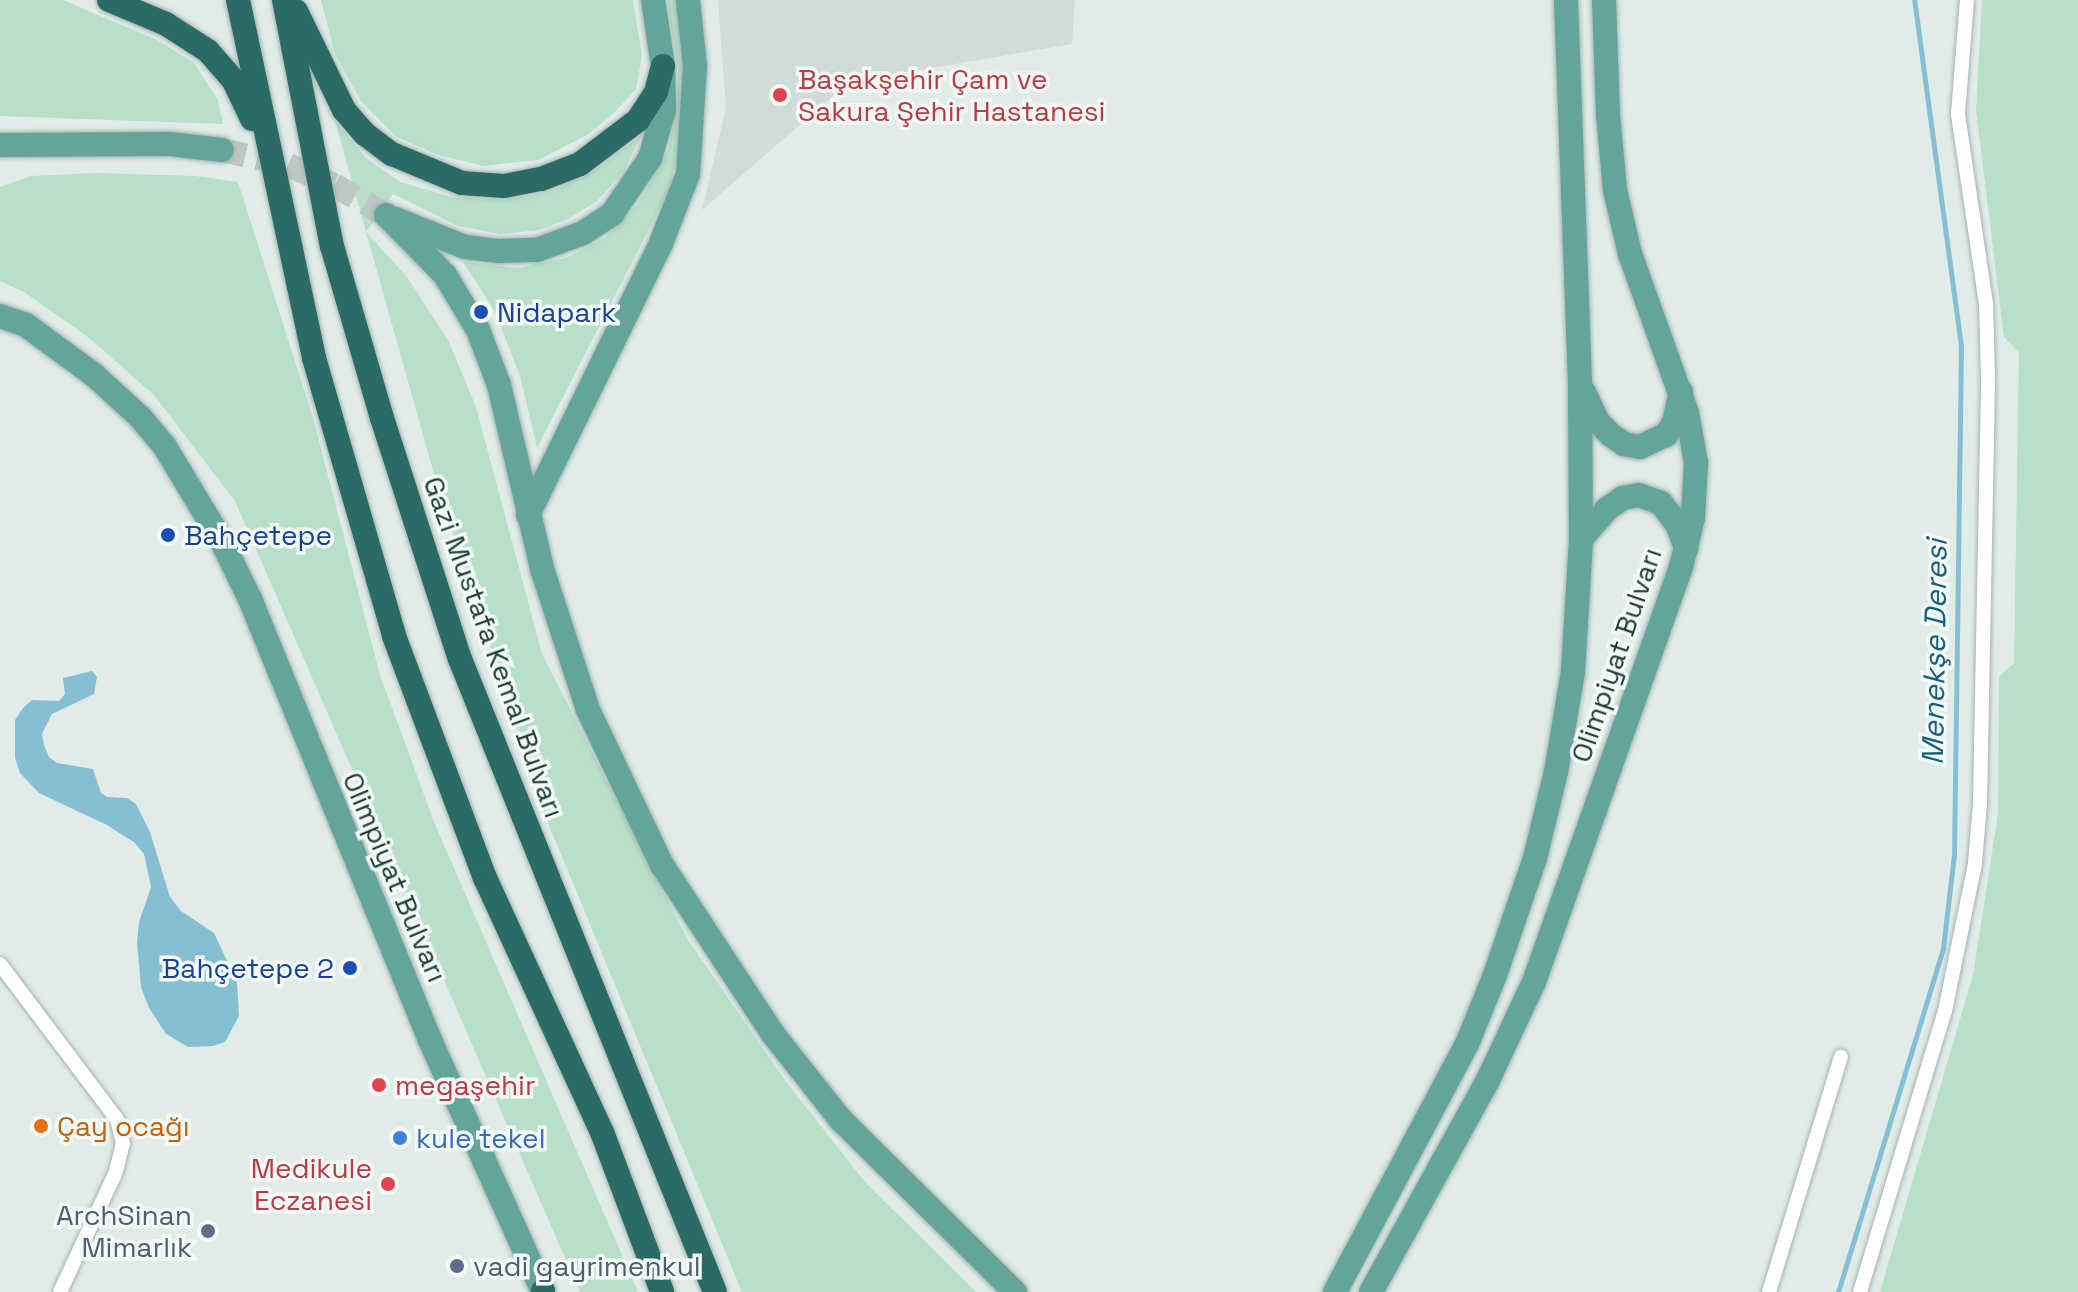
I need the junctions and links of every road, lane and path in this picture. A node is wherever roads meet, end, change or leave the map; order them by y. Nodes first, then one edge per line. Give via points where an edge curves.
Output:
1 (109, 0) edge
2 (238, 0) edge
3 (284, 0) edge
4 (291, 0) edge
5 (653, 0) edge
6 (688, 0) edge
7 (1566, 0) edge
8 (1604, 0) edge
9 (1967, 0) edge
10 (663, 66) junction
11 (0, 131) edge
12 (81, 143) junction
13 (0, 145) edge
14 (222, 150) tunnel mouth
15 (270, 156) junction
16 (0, 165) edge
17 (0, 308) edge
18 (0, 316) edge
19 (26, 325) junction
20 (1580, 383) junction
21 (1681, 392) junction
22 (528, 515) junction
23 (1581, 539) junction
24 (1686, 548) junction
25 (0, 964) edge
26 (1841, 1057) dead end
27 (60, 1292) edge
28 (543, 1292) edge
29 (662, 1292) edge
30 (715, 1292) edge
31 (1015, 1292) edge
32 (1335, 1292) edge
33 (1371, 1292) edge
34 (1769, 1292) edge
35 (1860, 1292) edge

1 - 15 highway via 166,24 208,51 234,81
2 - 15 highway
3 - 30 highway, Gazi Mustafa Kemal Bulvarı via 332,246 460,659
4 - 10 highway via 344,110 365,134 392,154 462,183 504,186 580,164 638,120 656,92
5 - 10 main road
6 - 22 main road via 695,66 688,174 661,243
7 - 20 main road
8 - 21 main road, Olimpiyat Bulvarı via 1608,128 1617,201 1639,282
9 - 35 street via 1958,114 1986,304 1988,378 1980,803 1975,863 1945,1011
10 - 22 main road via 664,110 650,158 612,214 583,233 537,250 499,251 465,247 386,215 445,275 478,330 499,385
11 - 12 main road
12 - 13 main road
12 - 14 main road
12 - 16 main road
15 - 29 highway via 314,358 394,636 485,878 602,1132
17 - 19 main road
18 - 19 main road
19 - 28 main road, Olimpiyat Bulvarı via 140,417 190,485 250,599 430,1040
20 - 21 main road via 1598,422 1624,444 1640,447 1666,435
20 - 23 main road
21 - 24 main road, Olimpiyat Bulvarı via 1696,463 1696,500
22 - 31 main road via 588,710 662,865 773,1034 841,1120
23 - 24 main road via 1607,509 1639,495 1661,503
23 - 32 main road via 1573,671 1561,747 1511,932 1467,1044
24 - 33 main road, Olimpiyat Bulvarı via 1529,994 1488,1080
25 - 27 street via 117,1119 123,1143 115,1174
26 - 34 street

